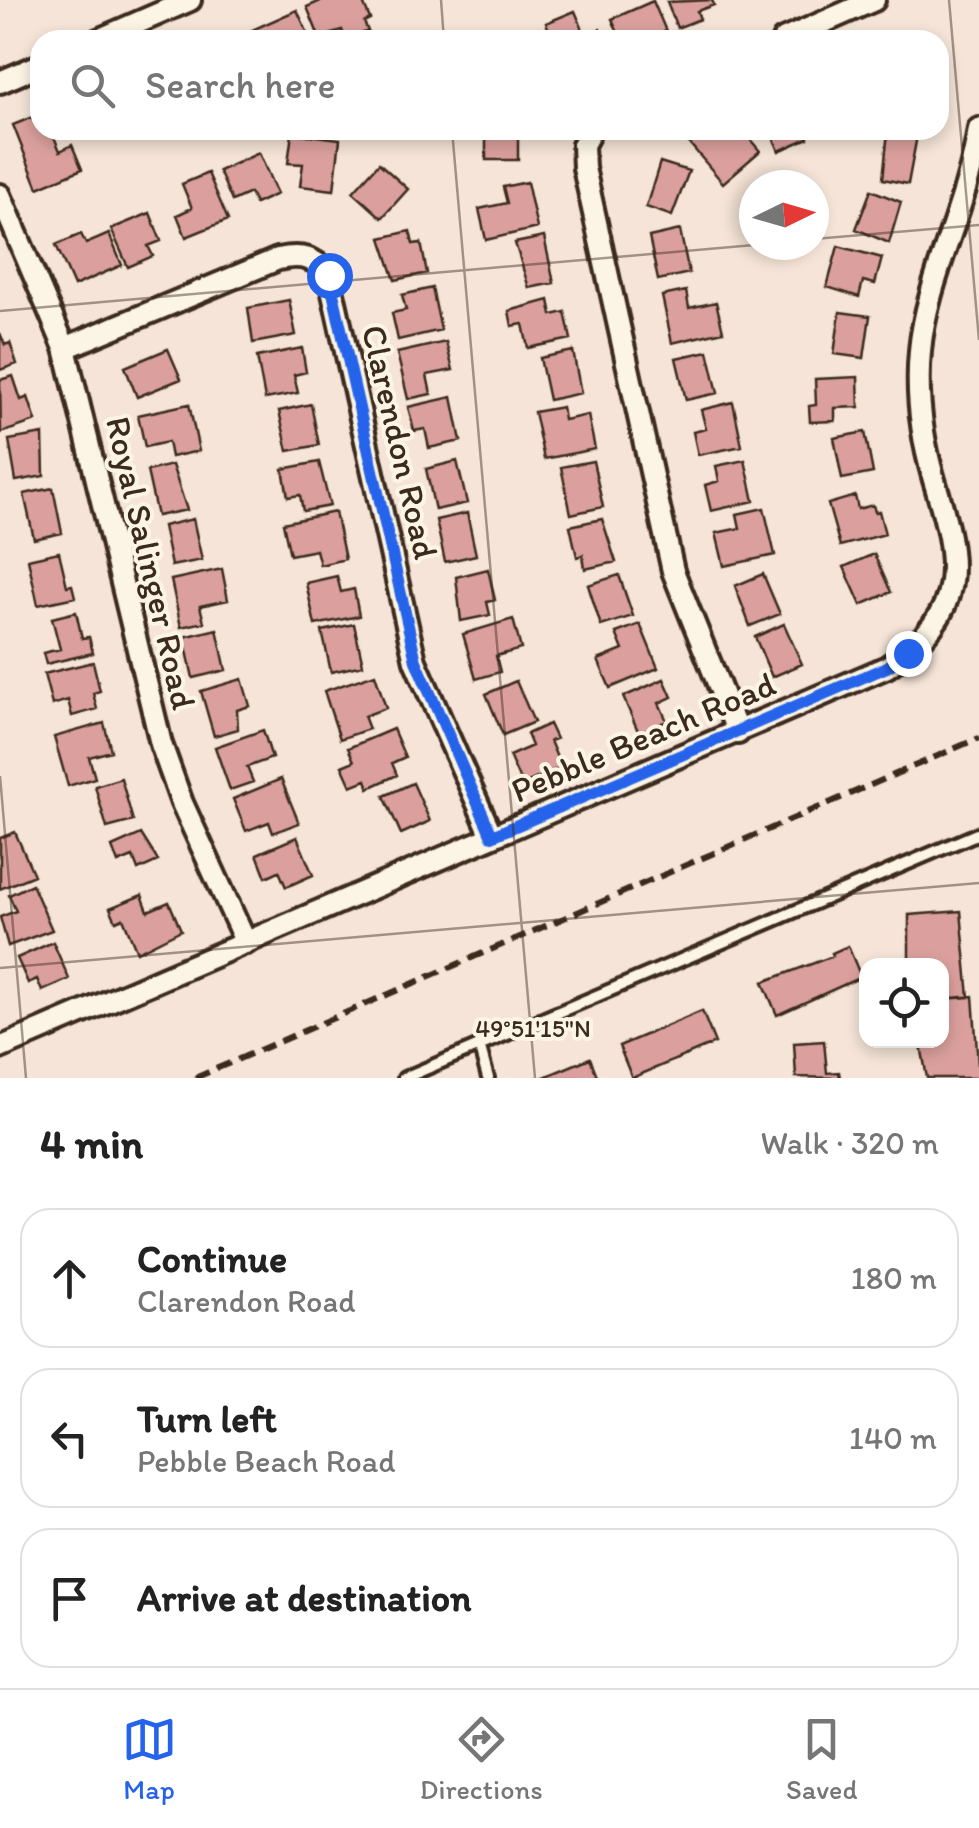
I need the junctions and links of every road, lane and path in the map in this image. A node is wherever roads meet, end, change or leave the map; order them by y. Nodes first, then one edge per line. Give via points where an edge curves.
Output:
1 (190, 0) edge
2 (874, 0) edge
3 (121, 30) edge
4 (806, 30) edge
5 (30, 69) edge
6 (0, 82) edge
7 (979, 128) edge
8 (587, 140) edge
9 (0, 195) edge
10 (65, 348) junction
11 (738, 732) junction
12 (979, 832) edge
13 (492, 836) junction
14 (246, 943) junction
15 (479, 1045) junction
16 (0, 1048) edge
17 (404, 1078) edge
18 (488, 1078) edge

1 - 3 street
2 - 4 street
5 - 6 street
7 - 11 street, Pebble Beach Road via 964,205 920,348 924,438 955,550 950,590 927,635 887,667
8 - 11 street via 584,168 674,571
9 - 10 street, Royal Salinger Road
10 - 13 street, Clarendon Road via 278,259 318,260 329,275 416,661
10 - 14 street, Royal Salinger Road via 160,744
11 - 13 street, Pebble Beach Road
12 - 15 lane
13 - 14 street, Pebble Beach Road
14 - 16 street, Pebble Beach Road
15 - 17 lane
15 - 18 lane

